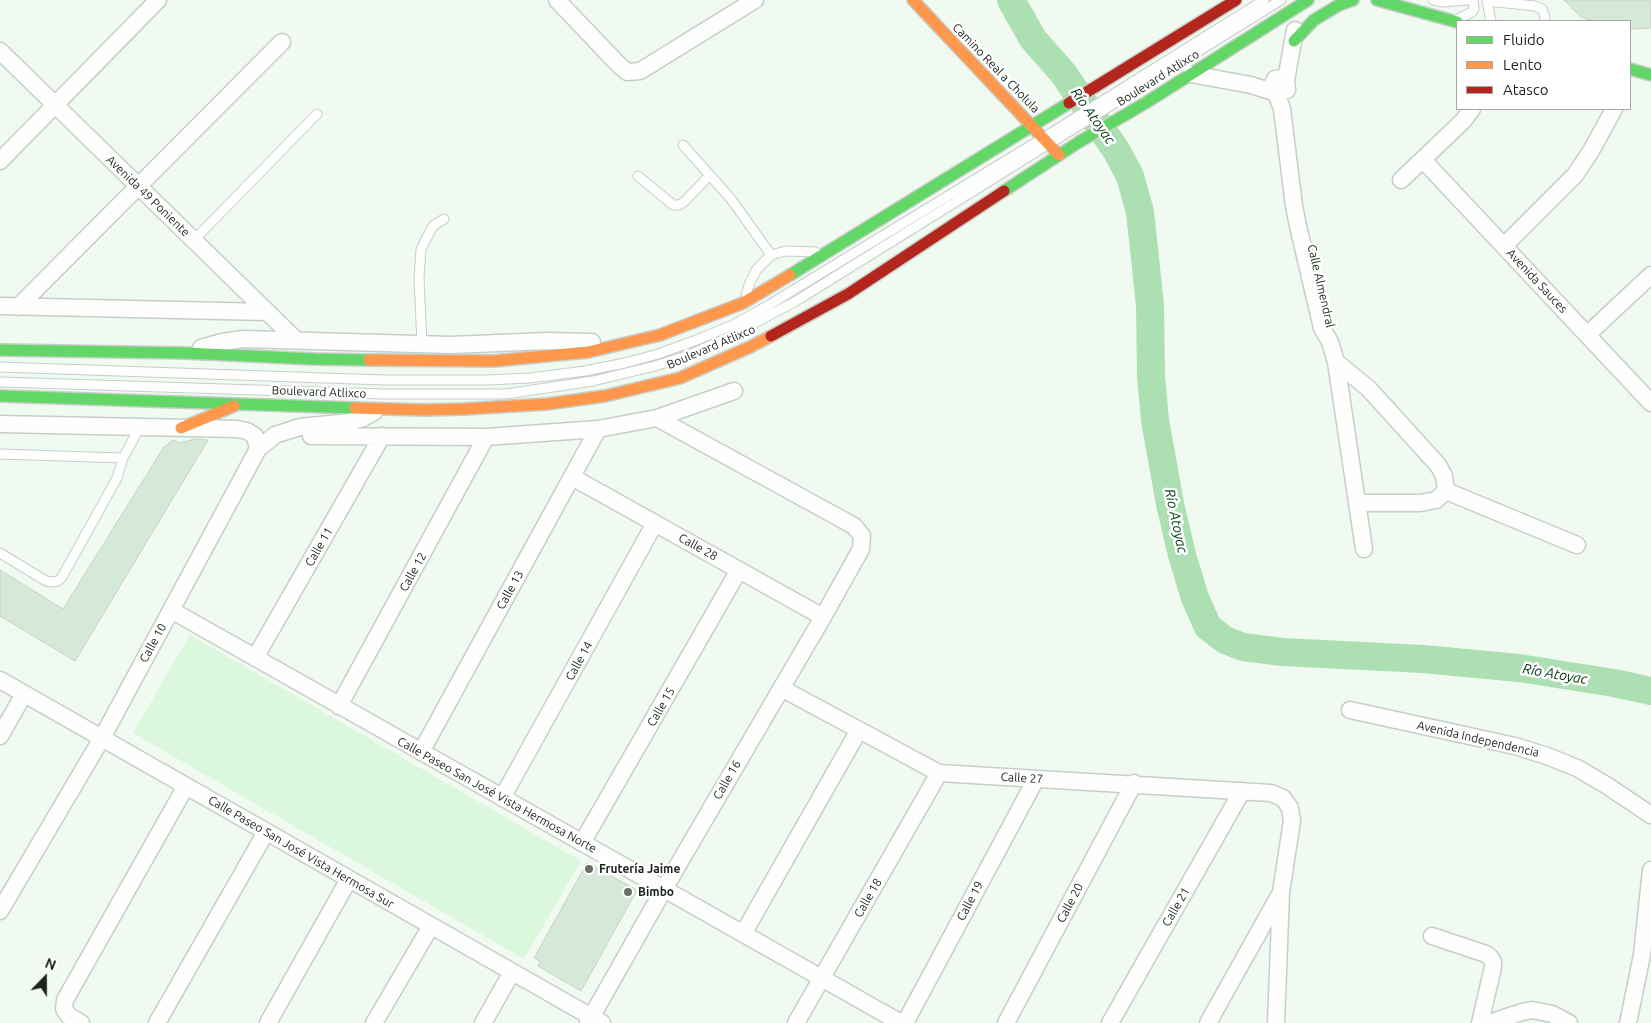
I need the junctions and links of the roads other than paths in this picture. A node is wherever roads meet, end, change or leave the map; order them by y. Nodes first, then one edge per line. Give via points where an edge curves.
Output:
1 (158, 0) edge
2 (557, 0) edge
3 (755, 0) edge
4 (913, 0) edge
5 (1236, 0) edge
6 (1264, 0) edge
7 (1282, 0) edge
8 (1353, 0) edge
9 (1377, 0) edge
10 (1433, 0) edge
11 (1460, 0) edge
12 (1468, 0) edge
13 (1475, 0) edge
14 (1487, 1) edge
15 (1303, 3) edge
16 (1458, 20) edge
17 (1491, 20) edge
18 (1544, 20) edge
19 (1456, 21) edge
20 (1294, 41) junction
21 (282, 42) dead end
22 (0, 51) edge
23 (1631, 70) edge
24 (1191, 74) junction
25 (1651, 75) edge
26 (1134, 86) junction
27 (1281, 87) junction
28 (55, 105) junction
29 (1471, 110) edge
30 (1613, 110) edge
31 (317, 114) dead end
32 (1032, 125) junction
33 (1046, 141) junction
34 (683, 145) dead end
35 (1059, 155) junction
36 (1423, 160) junction
37 (0, 161) edge
38 (710, 175) junction
39 (638, 176) dead end
40 (1401, 180) dead end
41 (138, 186) junction
42 (444, 219) dead end
43 (194, 240) junction
44 (1504, 246) junction
45 (827, 253) junction
46 (771, 255) junction
47 (1651, 275) edge
48 (743, 303) junction
49 (0, 306) edge
50 (18, 307) junction
51 (268, 312) junction
52 (1587, 335) junction
53 (296, 340) junction
54 (422, 344) junction
55 (624, 344) junction
56 (0, 350) edge
57 (185, 353) junction
58 (1336, 362) junction
59 (0, 367) edge
60 (0, 382) edge
61 (734, 391) dead end
62 (0, 396) edge
63 (242, 403) junction
64 (1651, 403) edge
65 (380, 408) junction
66 (656, 418) junction
67 (0, 424) edge
68 (140, 427) junction
69 (181, 428) junction
70 (598, 429) junction
71 (382, 436) junction
72 (486, 437) junction
73 (258, 449) junction
74 (0, 454) edge
75 (124, 458) junction
76 (572, 477) junction
77 (1446, 491) junction
78 (1357, 503) junction
79 (655, 523) junction
80 (1577, 545) dead end
81 (1364, 550) dead end
82 (0, 553) edge
83 (739, 570) junction
84 (171, 610) junction
85 (823, 617) junction
86 (255, 658) junction
87 (0, 680) edge
88 (781, 688) junction
89 (24, 694) junction
90 (340, 706) junction
91 (1350, 710) dead end
92 (859, 730) junction
93 (0, 736) edge
94 (102, 738) junction
95 (422, 752) junction
96 (939, 773) junction
97 (1036, 779) junction
98 (1134, 783) junction
99 (186, 786) junction
100 (1242, 791) junction
101 (502, 798) junction
102 (1651, 815) edge
103 (266, 832) junction
104 (582, 843) junction
105 (1651, 870) edge
106 (349, 879) junction
107 (664, 889) junction
108 (1281, 892) junction
109 (0, 911) edge
110 (432, 926) junction
111 (743, 934) junction
112 (1432, 936) dead end
113 (512, 972) junction
114 (822, 978) junction
115 (594, 1021) edge
116 (81, 1023) edge
117 (157, 1023) edge
118 (268, 1023) edge
119 (374, 1023) edge
120 (483, 1023) edge
121 (796, 1023) edge
122 (901, 1023) edge
123 (905, 1023) edge
124 (1006, 1023) edge
125 (1110, 1023) edge
126 (1208, 1023) edge
127 (1276, 1023) edge
128 (1480, 1023) edge
129 (1489, 1023) edge
130 (1568, 1023) edge
131 (1628, 1023) edge

1 - 28 street
2 - 3 street via 628,72 640,70
4 - 32 main road, Camino Real a Cholula
5 - 32 main road, Boulevard Atlixco
6 - 26 lane
7 - 26 lane
8 - 20 main road via 1314,20
9 - 19 main road
10 - 11 lane
11 - 12 lane
13 - 14 lane
13 - 16 lane via 1472,12
14 - 17 lane
14 - 18 lane via 1535,6 1542,9
15 - 20 street, Calle Almendral
15 - 24 main road, Boulevard Atlixco
20 - 27 street, Calle Almendral
21 - 41 street
22 - 28 street, Avenida 49 Poniente
23 - 25 main road
24 - 27 street
24 - 35 main road, Boulevard Atlixco
26 - 33 lane
27 - 58 street, Calle Almendral via 1294,206 1322,328
28 - 37 street
28 - 41 street, Avenida 49 Poniente
29 - 36 street
30 - 44 street via 1575,175
31 - 43 lane
32 - 33 main road, Camino Real a Cholula
32 - 45 main road, Boulevard Atlixco
33 - 35 main road, Camino Real a Cholula
33 - 59 lane via 733,324 694,341 625,363 507,380 374,380
33 - 60 lane via 758,323 689,355 593,381 506,394 393,394
34 - 38 lane
35 - 65 main road, Boulevard Atlixco via 848,294 750,347 680,378 605,396 547,404 464,409
36 - 40 street
36 - 44 street, Avenida Sauces
38 - 39 lane via 679,205 673,205
38 - 46 lane
41 - 43 street, Avenida 49 Poniente
41 - 50 street
42 - 54 lane via 433,226 421,249
43 - 51 street, Avenida 49 Poniente
44 - 52 street, Avenida Sauces
45 - 46 lane via 803,250
45 - 48 main road, Boulevard Atlixco
46 - 48 lane via 757,269
47 - 52 street
48 - 55 main road, Boulevard Atlixco via 660,335
49 - 50 street
50 - 51 street
51 - 53 street, Avenida 49 Poniente
52 - 64 street, Avenida Sauces
53 - 54 street
53 - 57 street via 243,339
54 - 55 street via 568,340
55 - 57 main road, Boulevard Atlixco via 588,352 494,361 314,359
56 - 57 main road, Boulevard Atlixco
58 - 77 street via 1373,393 1438,465
58 - 78 street, Calle Almendral
61 - 66 street
62 - 63 main road, Boulevard Atlixco
63 - 65 main road, Boulevard Atlixco
63 - 69 main road
65 - 73 street via 349,422 300,427 275,435
66 - 70 street
66 - 85 street, Calle 16 via 854,526 862,536 861,549
67 - 68 street
68 - 69 street
68 - 75 lane
69 - 73 street via 237,428 255,436
70 - 72 street
70 - 76 street, Calle 13
71 - 72 street
71 - 73 street via 304,436
71 - 86 street, Calle 11
72 - 90 street, Calle 12
73 - 84 street, Calle 10
74 - 75 lane
75 - 82 lane via 117,478 58,581 46,581
76 - 79 street, Calle 28
76 - 95 street, Calle 13
77 - 78 street via 1436,500 1420,503
77 - 80 street
78 - 81 street, Calle Almendral
79 - 83 street, Calle 28
79 - 101 street, Calle 14
83 - 85 street, Calle 28
83 - 104 street, Calle 15
84 - 86 street, Calle Paseo San José Vista Hermosa Norte
84 - 94 street, Calle 10
85 - 88 street, Calle 16
86 - 90 street, Calle Paseo San José Vista Hermosa Norte
87 - 89 street, Calle Paseo San José Vista Hermosa Sur
88 - 92 street, Calle 27
88 - 107 street, Calle 16
89 - 93 street
89 - 94 street, Calle Paseo San José Vista Hermosa Sur
90 - 95 street, Calle Paseo San José Vista Hermosa Norte
91 - 102 street, Avenida Independencia via 1547,756 1592,776
92 - 96 street, Calle 27
92 - 111 street
94 - 99 street, Calle Paseo San José Vista Hermosa Sur
94 - 109 street, Calle 10
95 - 101 street, Calle Paseo San José Vista Hermosa Norte
96 - 97 street, Calle 27
96 - 114 street, Calle 18
97 - 98 street, Calle 27
97 - 123 street, Calle 19
98 - 100 street, Calle 27
98 - 124 street, Calle 20
99 - 103 street, Calle Paseo San José Vista Hermosa Sur
99 - 116 street via 65,1000 64,1009
100 - 108 street, Calle 27 via 1270,793 1283,798 1290,808 1292,821
100 - 125 street, Calle 21
101 - 104 street, Calle Paseo San José Vista Hermosa Norte
103 - 106 street, Calle Paseo San José Vista Hermosa Sur
103 - 117 street
104 - 107 street, Calle Paseo San José Vista Hermosa Norte
105 - 131 street via 1642,955
106 - 110 street, Calle Paseo San José Vista Hermosa Sur
106 - 118 street
107 - 111 street, Calle Paseo San José Vista Hermosa Norte
107 - 115 street, Calle 16
108 - 126 street
108 - 127 street
110 - 113 street, Calle Paseo San José Vista Hermosa Sur
110 - 119 street
111 - 114 street, Calle Paseo San José Vista Hermosa Norte
112 - 128 street via 1490,957 1493,962
113 - 115 street, Calle Paseo San José Vista Hermosa Sur
113 - 120 street
114 - 121 street, Calle 18
114 - 122 street, Calle Paseo San José Vista Hermosa Norte
129 - 130 street via 1532,1010 1552,1014

